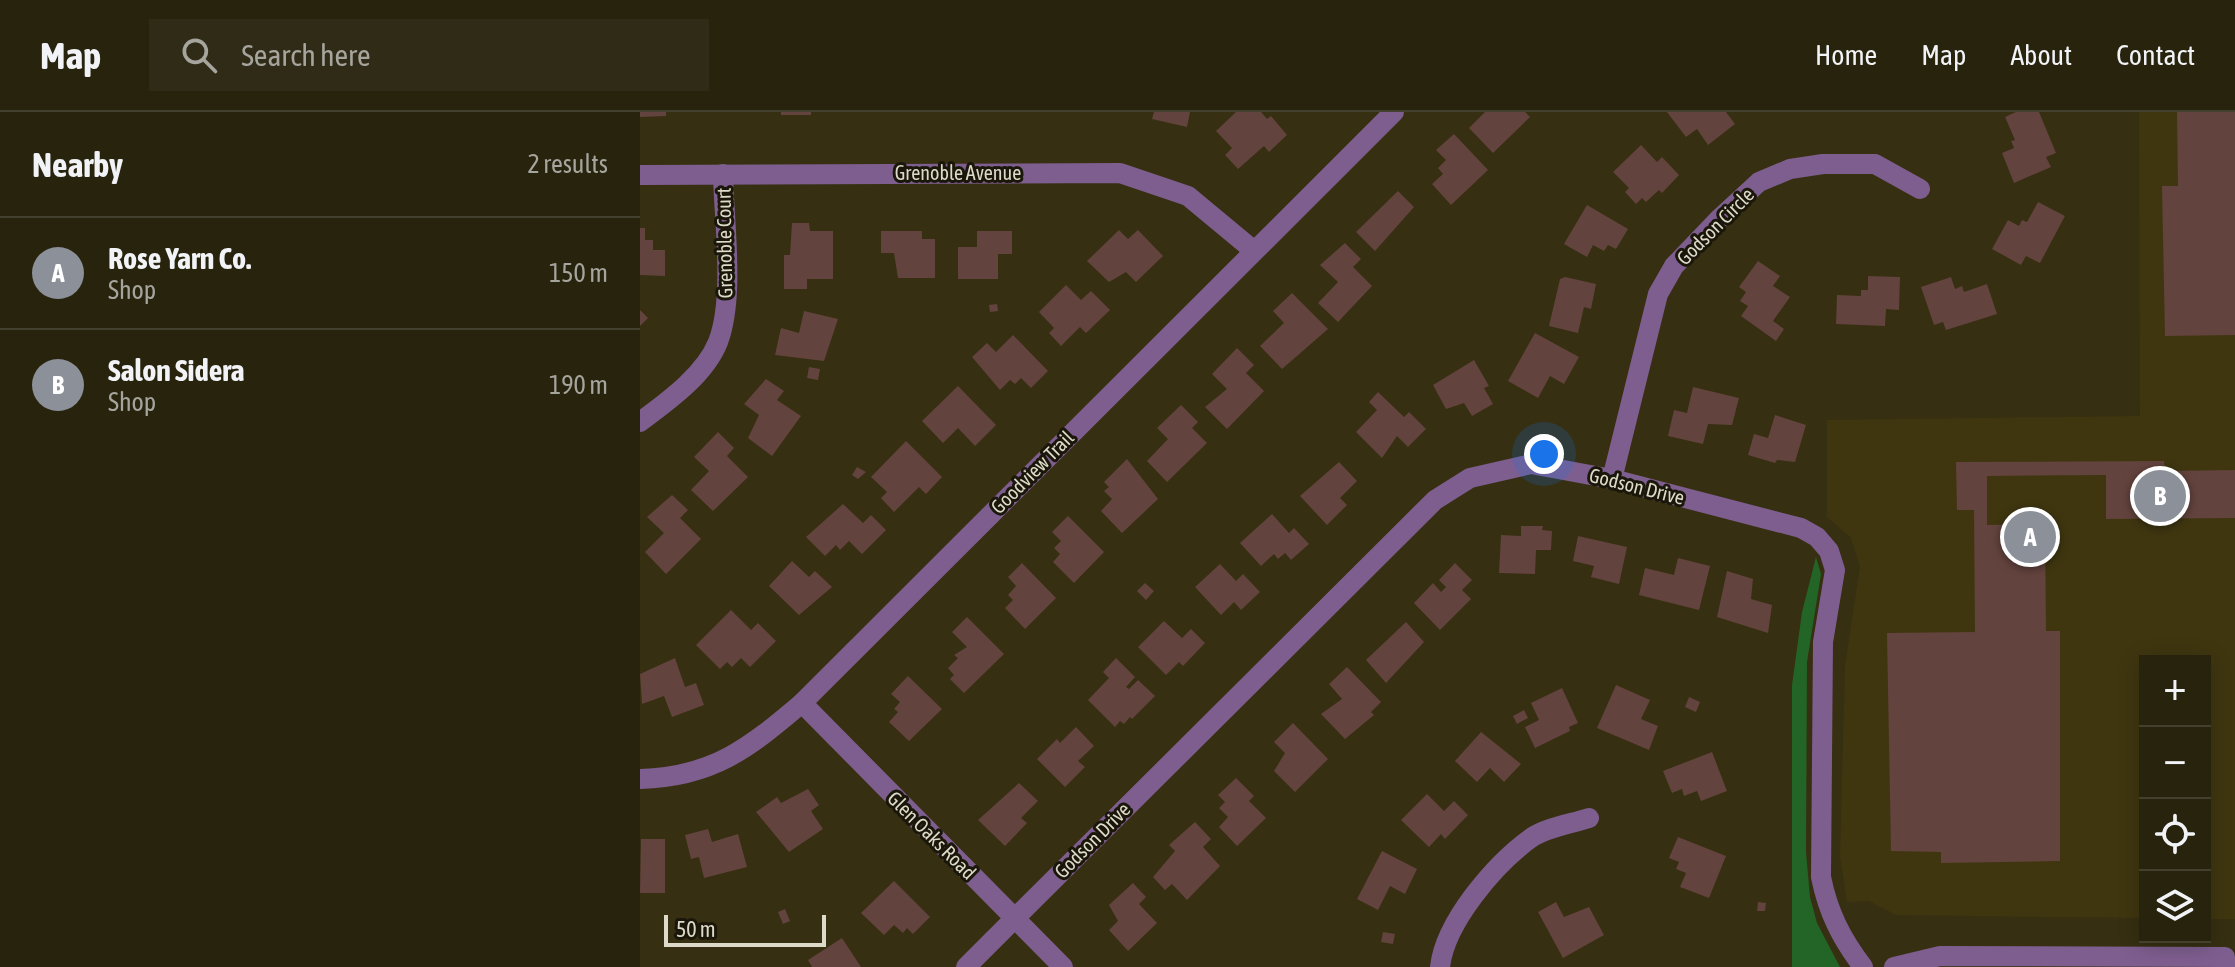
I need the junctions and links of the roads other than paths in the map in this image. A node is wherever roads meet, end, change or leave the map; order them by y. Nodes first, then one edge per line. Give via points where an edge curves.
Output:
1 (1394, 112) edge
2 (723, 174) junction
3 (640, 175) edge
4 (1920, 189) dead end
5 (1253, 250) junction
6 (640, 422) edge
7 (1612, 479) junction
8 (802, 703) junction
9 (640, 779) edge
10 (1589, 818) dead end
11 (1014, 918) junction
12 (2225, 962) edge
13 (966, 967) edge
14 (1063, 967) edge
15 (1440, 967) edge
16 (1863, 967) edge
17 (1894, 967) edge

1 - 5 street, Goodview Trail
2 - 3 street, Grenoble Avenue
2 - 5 street, Grenoble Avenue via 1120,173 1188,196
2 - 6 street, Grenoble Court via 726,300 718,344 700,370
4 - 7 street, Godson Circle via 1875,164 1823,164 1790,169 1759,182 1730,209 1674,266 1658,294
5 - 8 street, Goodview Trail
7 - 11 street, Godson Drive via 1531,464 1470,478 1435,500
7 - 16 street, Godson Drive via 1801,528 1829,551 1834,587 1823,642 1821,877 1827,909
8 - 9 street, Goodview Trail via 727,760 677,776
8 - 11 street, Glen Oaks Road
10 - 15 street via 1531,838 1480,888 1457,921
11 - 13 street, Godson Drive
11 - 14 street, Glen Oaks Road
12 - 17 street via 1940,956

